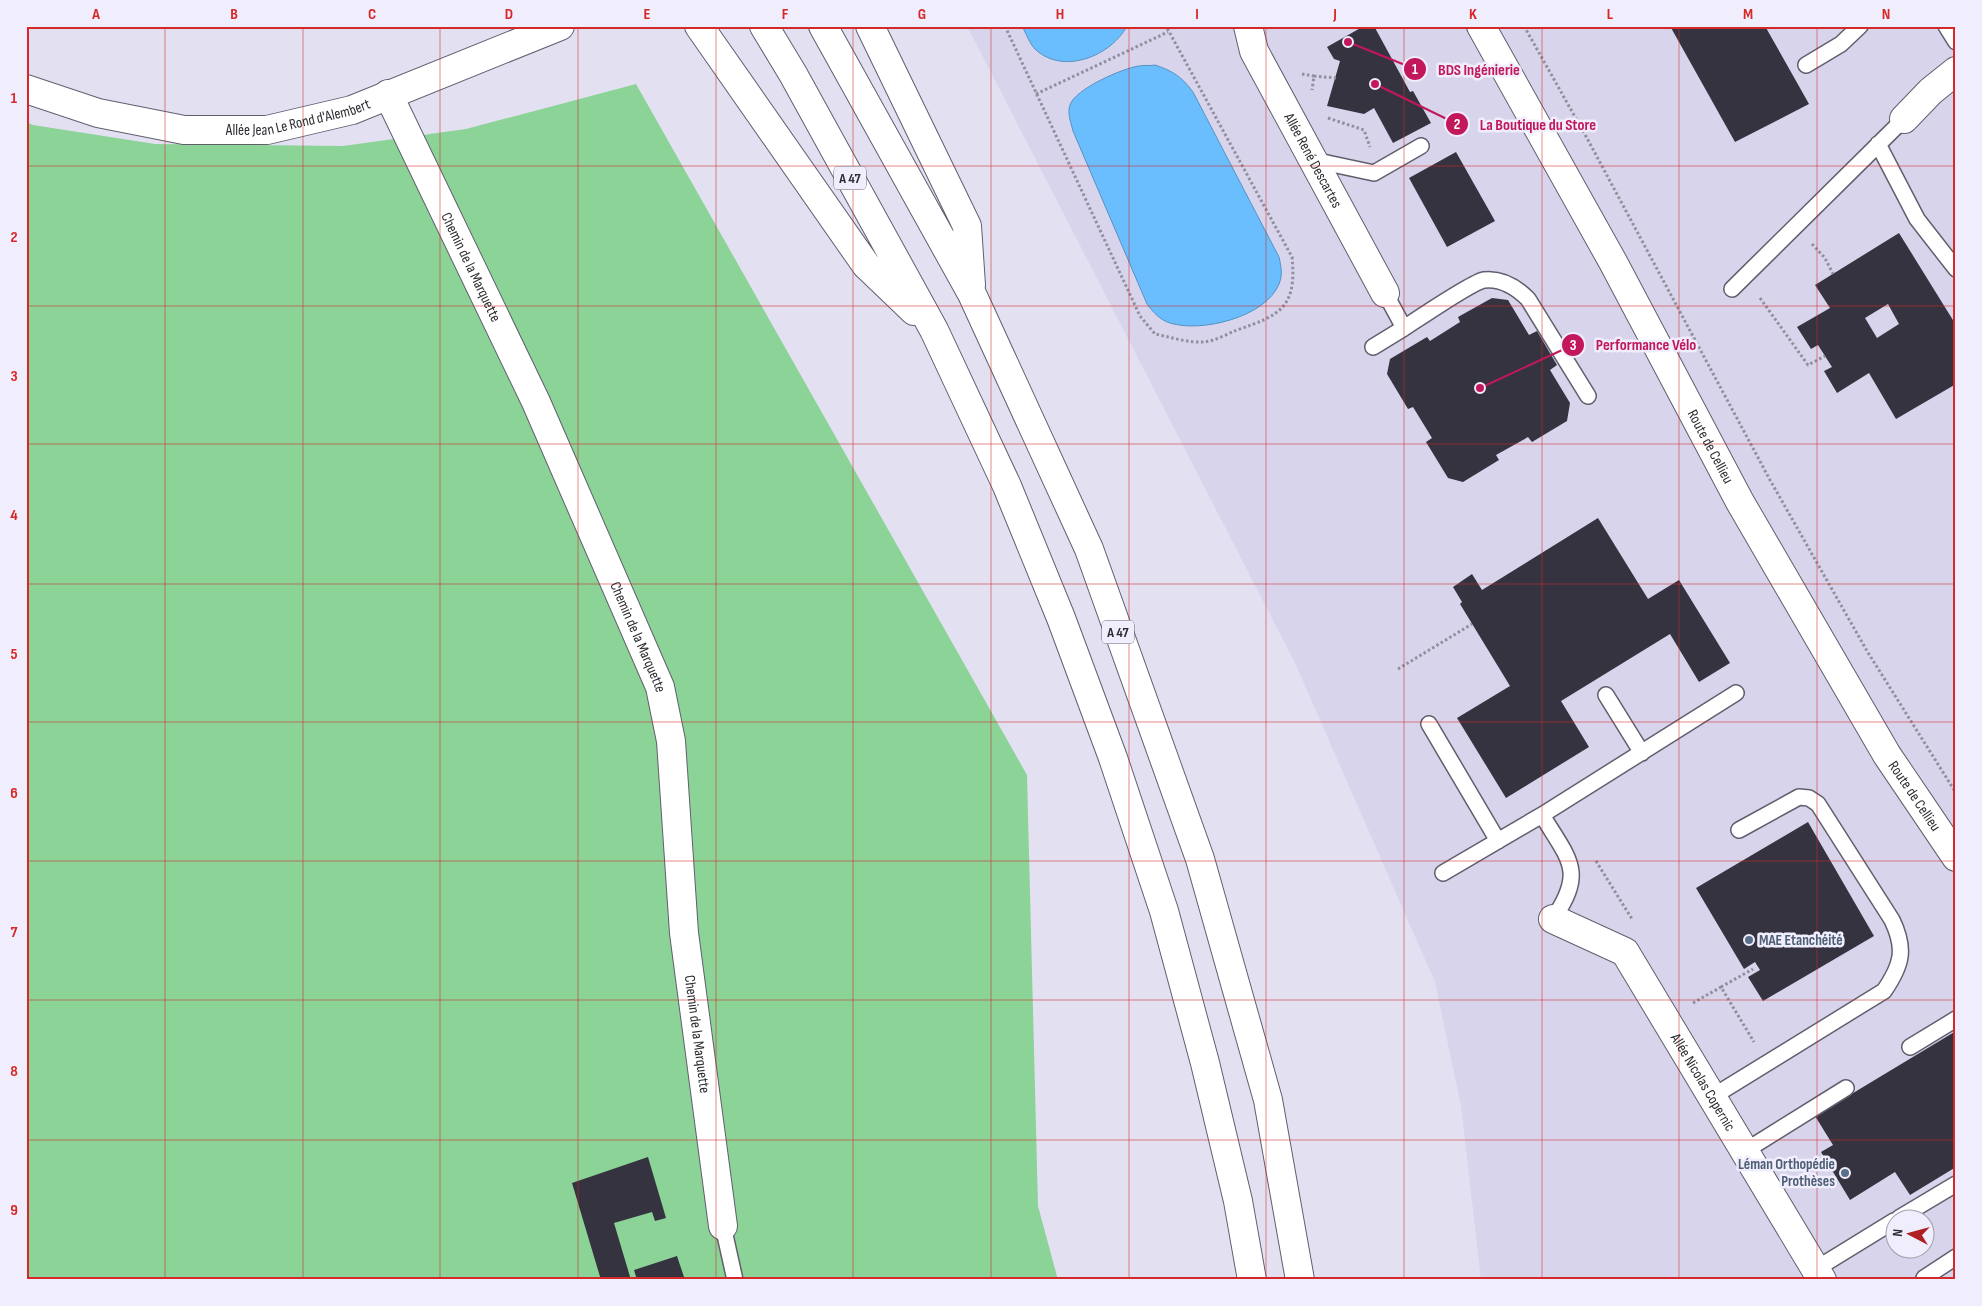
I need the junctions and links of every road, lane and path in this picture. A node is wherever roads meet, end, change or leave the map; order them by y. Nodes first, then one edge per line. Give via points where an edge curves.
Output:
1 (560, 26) edge
2 (699, 26) edge
3 (764, 26) edge
4 (823, 26) edge
5 (870, 26) edge
6 (1005, 26) edge
7 (1166, 26) edge
8 (1248, 26) edge
9 (1481, 26) edge
10 (1524, 26) edge
11 (1860, 26) edge
12 (1946, 26) edge
13 (1168, 32) junction
14 (1956, 42) edge
15 (1806, 65) dead end
16 (1262, 67) junction
17 (1956, 71) edge
18 (1314, 76) junction
19 (1336, 78) dead end
20 (26, 88) edge
21 (1312, 92) dead end
22 (388, 94) junction
23 (1036, 94) junction
24 (1325, 117) dead end
25 (1904, 119) joint
26 (1878, 144) junction
27 (1421, 146) dead end
28 (1312, 160) junction
29 (1378, 172) junction
30 (1795, 226) junction
31 (1956, 269) edge
32 (1833, 274) dead end
33 (1744, 277) junction
34 (1732, 289) dead end
35 (1385, 293) joint
36 (972, 294) junction
37 (1404, 328) junction
38 (934, 330) junction
39 (1373, 347) dead end
40 (1825, 356) dead end
41 (1588, 396) dead end
42 (1472, 624) dead end
43 (1398, 669) dead end
44 (1736, 692) dead end
45 (1606, 695) dead end
46 (1429, 724) dead end
47 (1642, 752) junction
48 (1956, 793) edge
49 (1542, 815) junction
50 (1739, 830) dead end
51 (1498, 841) junction
52 (1956, 857) edge
53 (1443, 873) dead end
54 (1553, 920) joint
55 (1753, 969) dead end
56 (1721, 987) junction
57 (1693, 1004) dead end
58 (1956, 1019) edge
59 (1910, 1047) dead end
60 (1766, 1062) junction
61 (1846, 1088) dead end
62 (1712, 1097) junction
63 (1745, 1151) junction
64 (1956, 1184) edge
65 (1916, 1208) edge
66 (724, 1226) joint
67 (1884, 1228) edge
68 (1956, 1257) edge
69 (1819, 1274) edge
70 (736, 1280) edge
71 (1252, 1280) edge
72 (1300, 1280) edge
73 (1926, 1280) edge

1 - 22 main road, Allée Jean Le Rond d'Alembert
2 - 38 main road via 866,265
3 - 38 main road, A 47
4 - 36 main road, A 47
5 - 36 main road via 967,226
6 - 23 path
7 - 13 path
8 - 16 main road, Allée René Descartes
9 - 52 main road, Route de Cellieu via 1613,262 1740,502 1887,755
10 - 48 path via 1770,480 1867,651
11 - 15 lane via 1841,44
12 - 14 lane
13 - 23 path
13 - 23 path via 1292,257 1295,281 1290,296 1280,310 1264,321 1205,342 1154,334 1140,316
16 - 18 path
16 - 28 main road, Allée René Descartes
17 - 25 main road
18 - 19 path
18 - 21 path
20 - 22 main road, Allée Jean Le Rond d'Alembert via 98,113 184,130 267,130 352,110
22 - 66 main road, Chemin de la Marquette via 536,402 660,687 671,741 684,933
24 - 29 path via 1364,130
25 - 26 lane
26 - 30 lane
26 - 31 lane via 1917,219
27 - 29 lane
28 - 29 lane
28 - 35 main road, Allée René Descartes
30 - 32 path via 1825,258
30 - 33 lane
33 - 34 lane
33 - 40 path via 1808,365
35 - 37 lane
36 - 72 main road, A 47 via 1089,549 1200,859 1268,1100
37 - 39 lane
37 - 41 lane via 1482,280 1507,283 1528,299
38 - 71 main road, A 47 via 1021,521 1061,618 1128,803 1164,911 1205,1063 1238,1201
42 - 43 path
44 - 47 lane
45 - 47 lane
46 - 51 lane
47 - 49 lane
49 - 51 lane
49 - 54 lane via 1571,863 1573,879 1567,899
50 - 60 lane via 1799,796 1809,798 1818,804 1900,936 1901,956 1884,991
51 - 53 lane
54 - 62 main road, Allée Nicolas Copernic via 1625,952
55 - 56 path
56 - 57 path
56 - 60 path
58 - 59 lane
60 - 62 lane
61 - 63 lane
62 - 63 main road, Allée Nicolas Copernic
63 - 69 main road, Allée Nicolas Copernic
64 - 65 lane
66 - 70 lane
67 - 69 lane
68 - 73 lane via 1924,1278

